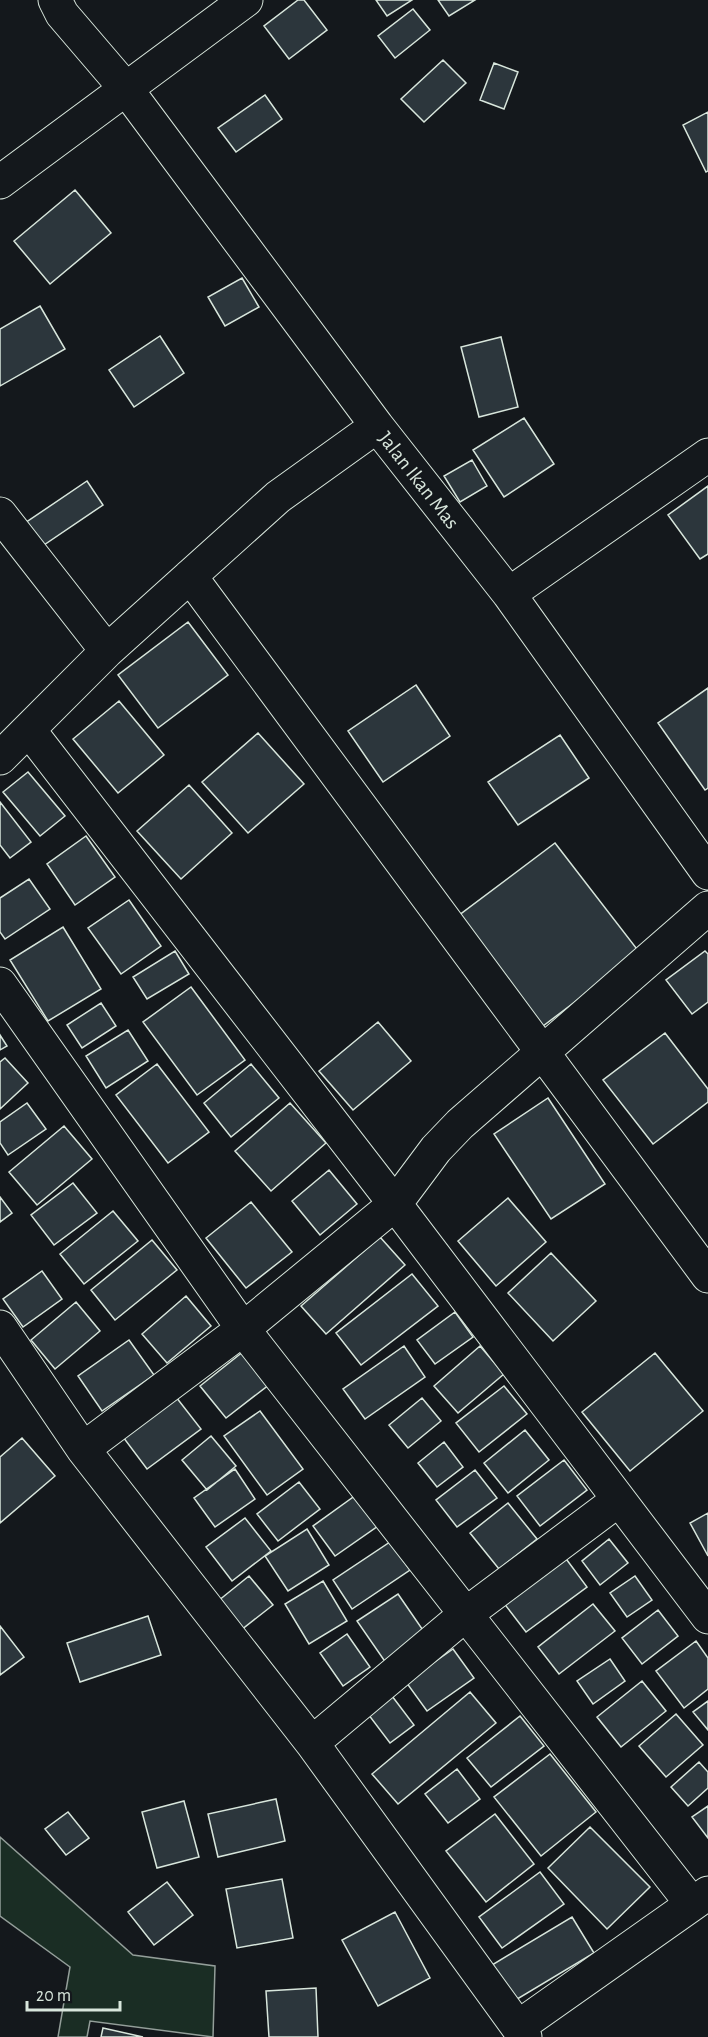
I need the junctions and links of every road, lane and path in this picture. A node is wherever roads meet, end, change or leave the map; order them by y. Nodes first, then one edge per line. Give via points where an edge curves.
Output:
1 (55, 0) edge
2 (246, 0) edge
3 (127, 90) junction
4 (0, 182) edge
5 (376, 426) junction
6 (708, 455) edge
7 (0, 513) edge
8 (190, 576) junction
9 (509, 594) junction
10 (107, 651) junction
11 (29, 730) junction
12 (0, 758) edge
13 (708, 873) edge
14 (708, 908) edge
15 (0, 984) edge
16 (543, 1053) junction
17 (395, 1204) junction
18 (708, 1276) edge
19 (0, 1327) edge
20 (243, 1329) junction
21 (83, 1449) junction
22 (617, 1501) junction
23 (466, 1614) junction
24 (708, 1617) edge
25 (312, 1743) junction
26 (700, 1899) edge
27 (522, 2032) edge

1 - 3 street, Jalan Ikan Mas via 62,14
2 - 3 street
3 - 4 street
3 - 5 street, Jalan Ikan Mas
5 - 8 street via 278,497
5 - 9 street, Jalan Ikan Mas
6 - 9 street
7 - 10 street
8 - 10 street
8 - 16 street
9 - 13 street, Jalan Ikan Mas
10 - 11 street
11 - 12 street
11 - 17 street
14 - 16 street
15 - 20 street
16 - 17 street via 444,1140
16 - 18 street
17 - 20 street
17 - 22 street
19 - 21 street
20 - 21 street
20 - 23 street
21 - 25 street
22 - 23 street
22 - 24 street
23 - 25 street
23 - 26 street
25 - 27 street
26 - 27 street

